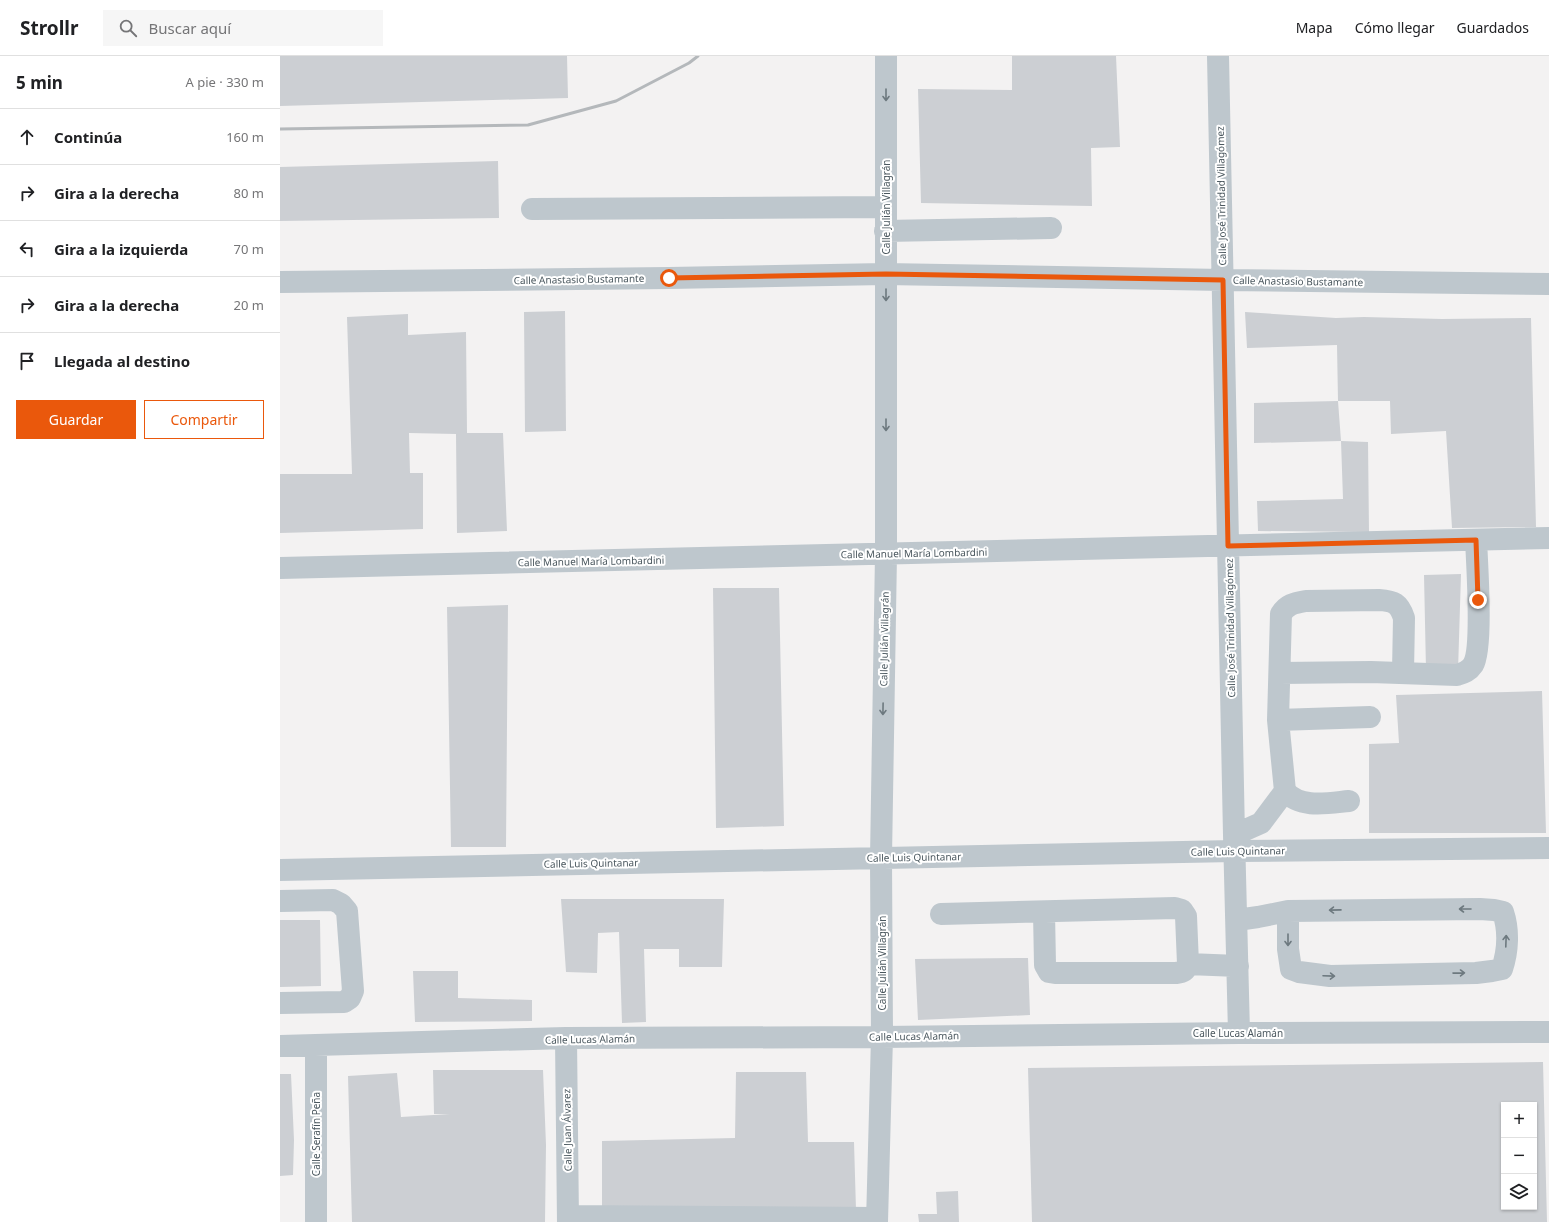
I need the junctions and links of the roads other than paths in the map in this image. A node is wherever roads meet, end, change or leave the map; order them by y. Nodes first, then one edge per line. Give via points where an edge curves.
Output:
1 (886, 56) edge
2 (1218, 56) edge
3 (886, 207) junction
4 (532, 209) dead end
5 (1051, 228) dead end
6 (886, 231) junction
7 (886, 274) junction
8 (1223, 280) junction
9 (280, 282) edge
10 (1549, 284) edge
11 (1549, 538) edge
12 (1476, 540) junction
13 (1228, 546) junction
14 (886, 554) junction
15 (280, 568) edge
16 (1403, 672) junction
17 (1280, 673) junction
18 (1370, 717) dead end
19 (1278, 720) junction
20 (1285, 791) junction
21 (1349, 802) dead end
22 (1234, 843) junction
23 (1549, 848) edge
24 (881, 858) junction
25 (280, 870) edge
26 (280, 901) edge
27 (1288, 910) junction
28 (1044, 912) junction
29 (941, 914) dead end
30 (1237, 920) junction
31 (1188, 964) junction
32 (1238, 966) junction
33 (280, 1003) edge
34 (1239, 1032) junction
35 (1549, 1032) edge
36 (882, 1037) junction
37 (566, 1038) junction
38 (280, 1046) edge
39 (316, 1046) junction
40 (568, 1219) edge
41 (877, 1220) edge
42 (316, 1222) edge

1 -> 3 street, Calle Julián Villagrán
2 - 8 street, Calle José Trinidad Villagómez
3 - 4 street
3 - 6 street, Calle Julián Villagrán
5 - 6 street
6 - 7 street, Calle Julián Villagrán
7 - 8 street, Calle Anastasio Bustamante
7 - 9 street, Calle Anastasio Bustamante
7 -> 14 street, Calle Julián Villagrán
8 - 10 street, Calle Anastasio Bustamante
8 - 13 street, Calle José Trinidad Villagómez
11 - 12 street, Calle Manuel María Lombardini
12 - 13 street, Calle Manuel María Lombardini
12 - 16 street via 1478,620 1473,665 1466,672 1457,675
13 - 14 street, Calle Manuel María Lombardini
13 - 22 street, Calle José Trinidad Villagómez
14 - 15 street, Calle Manuel María Lombardini
14 -> 24 street, Calle Julián Villagrán
16 - 17 street
16 - 17 street via 1404,618 1396,604 1388,600 1379,600 1306,601 1285,607 1281,614 1280,626
17 - 19 street
18 - 19 street
19 - 20 street
20 - 21 street via 1290,798 1298,802
20 - 22 street via 1261,823
22 - 23 street, Calle Luis Quintanar
22 - 24 street, Calle Luis Quintanar
22 - 30 street, Calle José Trinidad Villagómez
24 - 25 street, Calle Luis Quintanar
24 - 36 street, Calle Julián Villagrán
26 - 33 street via 333,900 347,911 354,991 344,1002
27 -> 27 street via 1289,960 1291,969 1298,972 1330,976 1476,973 1502,969 1505,960 1506,922 1503,912 1462,909
27 - 30 street
28 - 29 street
28 - 31 street via 1175,908 1182,910 1186,916
28 - 31 street via 1045,965 1049,972 1176,973 1187,969
30 - 32 street, Calle José Trinidad Villagómez
31 - 32 street
32 - 34 street, Calle José Trinidad Villagómez
34 - 35 street, Calle Lucas Alamán
34 - 36 street, Calle Lucas Alamán
36 - 37 street, Calle Lucas Alamán
36 - 41 street, Calle Julián Villagrán
37 - 39 street, Calle Lucas Alamán
37 - 40 street, Calle Juan Álvarez
38 - 39 street, Calle Lucas Alamán
39 - 42 street, Calle Serafín Peña
40 - 41 street

